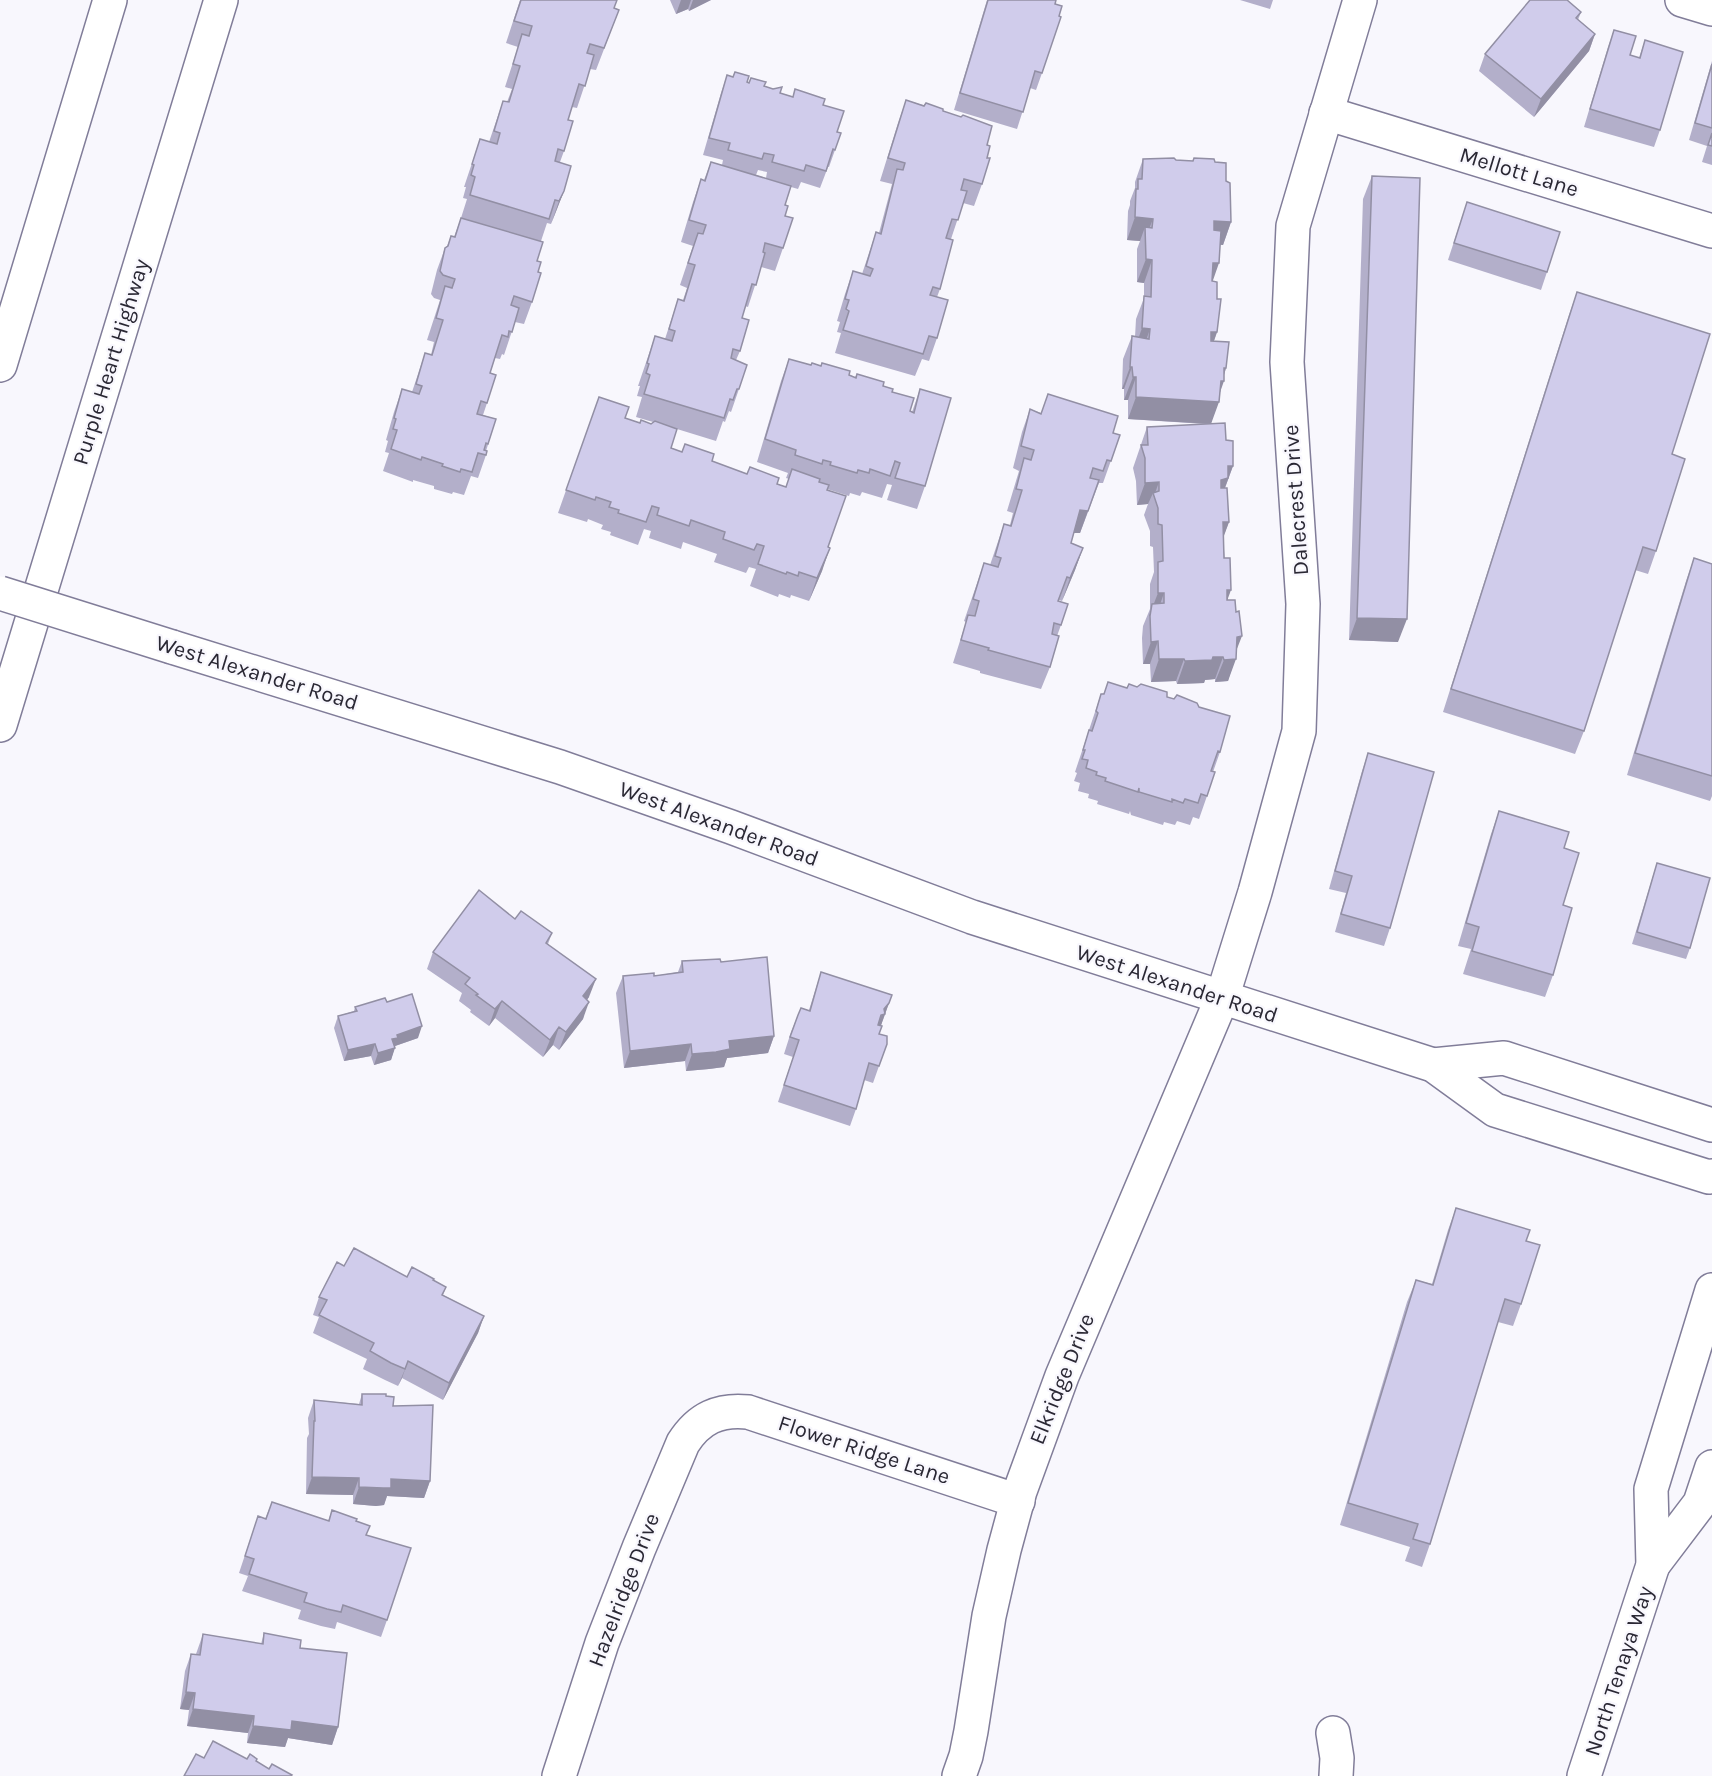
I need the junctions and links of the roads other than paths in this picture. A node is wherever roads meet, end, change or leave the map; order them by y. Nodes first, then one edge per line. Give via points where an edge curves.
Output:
1 (110, 0) edge
2 (221, 0) edge
3 (1360, 0) edge
4 (1682, 0) edge
5 (1712, 9) edge
6 (1326, 113) junction
7 (1712, 231) edge
8 (0, 365) edge
9 (0, 593) edge
10 (0, 724) edge
11 (1221, 998) junction
12 (1433, 1065) junction
13 (1712, 1125) edge
14 (1712, 1176) edge
15 (1712, 1290) edge
16 (709, 1416) joint
17 (1712, 1467) edge
18 (1018, 1501) junction
19 (1653, 1565) junction
20 (1333, 1733) dead end
21 (559, 1776) edge
22 (959, 1776) edge
23 (1336, 1776) edge
24 (1584, 1776) edge

1 - 8 main road
2 - 10 main road, Purple Heart Highway
3 - 6 main road, Dalecrest Drive
4 - 5 main road
6 - 7 main road, Mellott Lane
6 - 11 main road, Dalecrest Drive via 1292,238 1287,362 1303,604 1299,731
9 - 11 main road, West Alexander Road, bridge via 560,767 972,917
11 - 12 main road, West Alexander Road
11 - 18 main road, Elkridge Drive via 1062,1376
12 - 13 main road, West Alexander Road via 1503,1058
12 - 14 main road, West Alexander Road via 1495,1110
15 - 19 main road, North Tenaya Way via 1651,1490
16 - 18 main road, Flower Ridge Lane via 748,1412
16 - 21 main road, Hazelridge Drive via 694,1427 683,1443 643,1537 602,1643
17 - 19 main road, North Tenaya Way via 1700,1503
18 - 22 main road, Elkridge Drive via 989,1616 972,1731
19 - 24 main road, North Tenaya Way
20 - 23 main road

